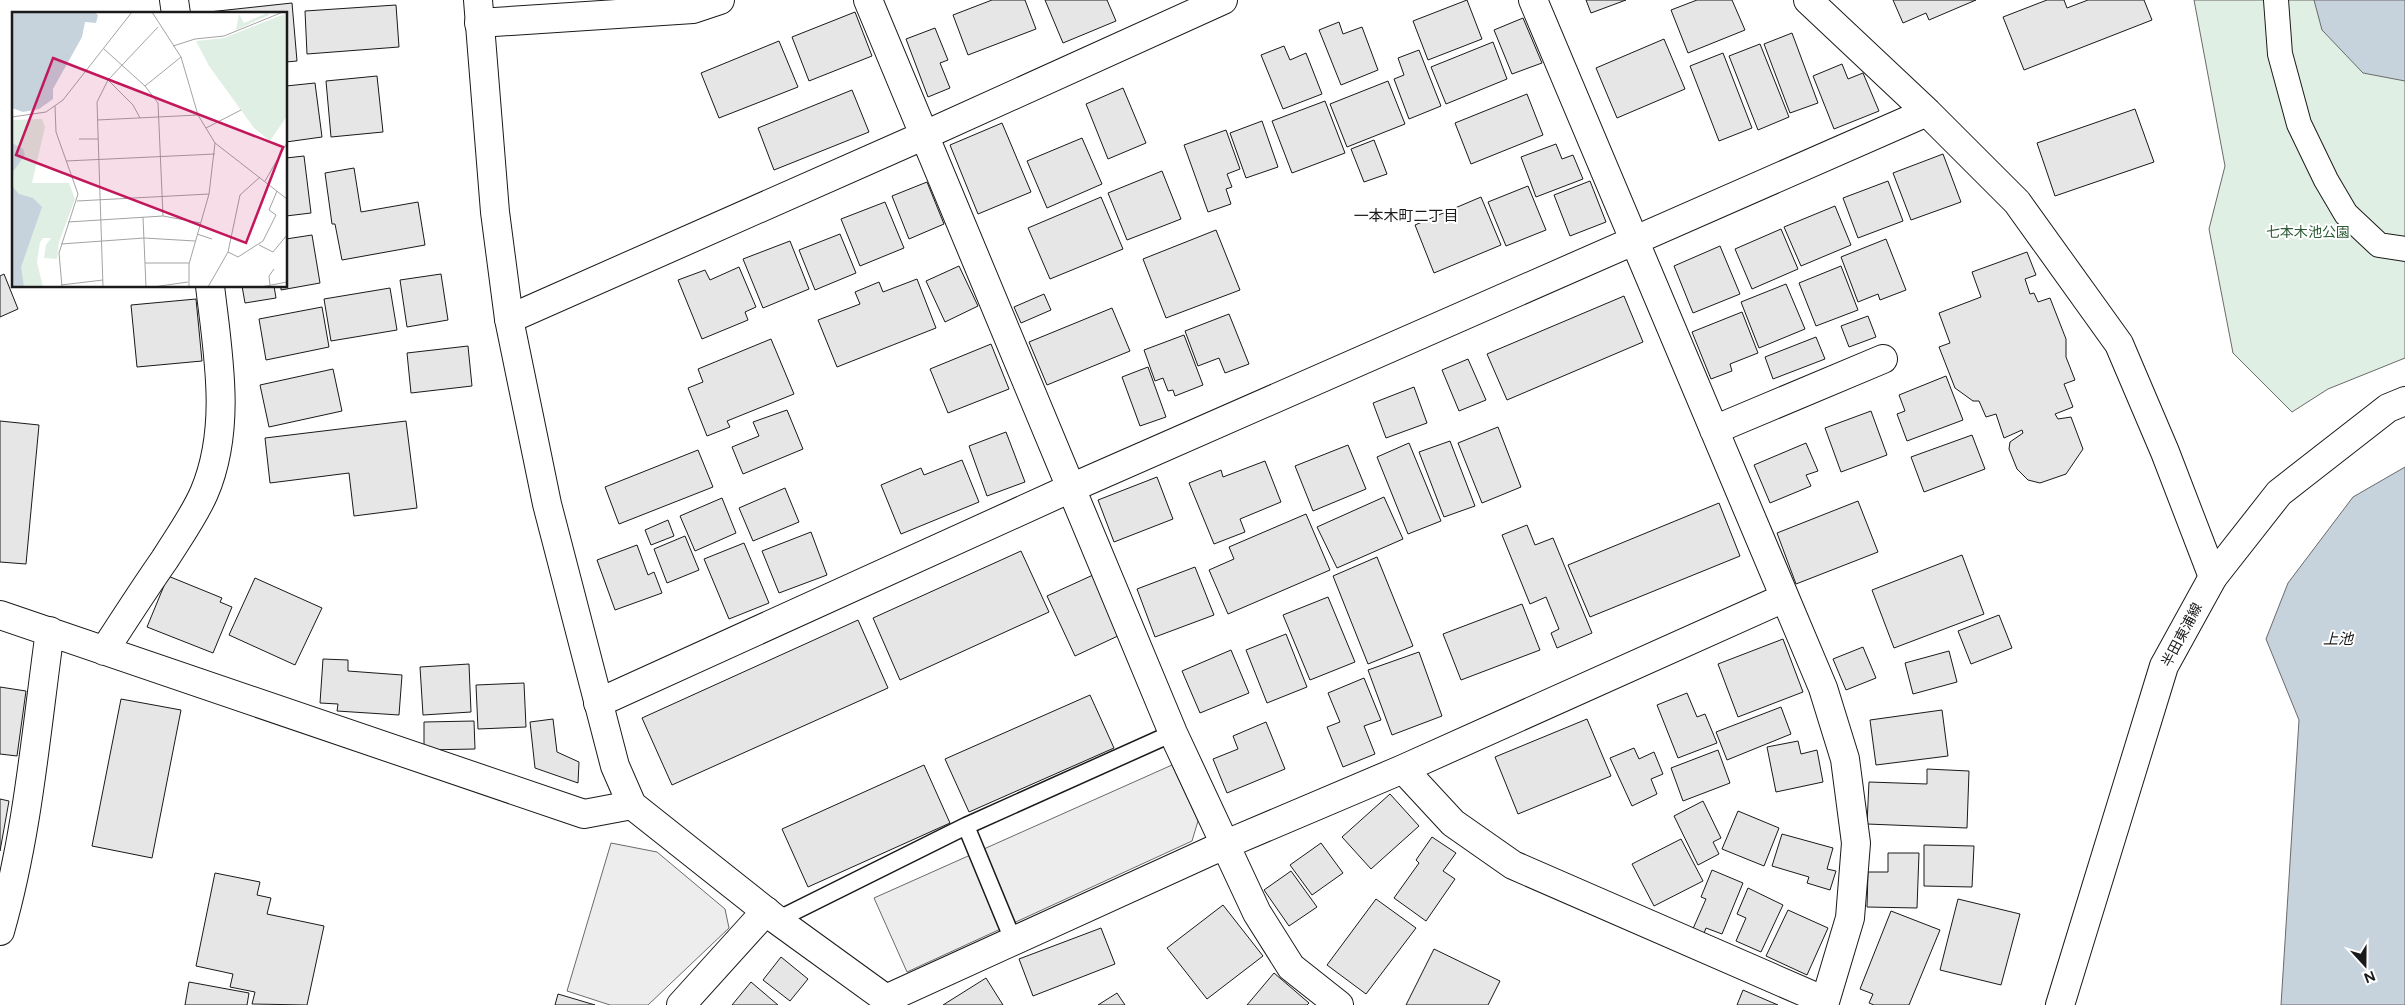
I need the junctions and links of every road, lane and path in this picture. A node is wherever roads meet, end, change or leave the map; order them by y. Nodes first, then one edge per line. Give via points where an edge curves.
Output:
1 (720, 0) edge
2 (868, 0) edge
3 (1223, 0) edge
4 (1533, 0) edge
5 (1808, 0) edge
6 (2276, 0) edge
7 (478, 11) edge
8 (1927, 112) junction
9 (925, 136) junction
10 (1635, 239) junction
11 (2405, 249) edge
12 (210, 288) edge
13 (509, 319) junction
14 (1883, 359) dead end
15 (2405, 401) edge
16 (1714, 430) junction
17 (1071, 488) junction
18 (2213, 577) junction
19 (1784, 598) junction
20 (0, 615) edge
21 (50, 631) junction
22 (104, 651) junction
23 (598, 703) junction
24 (1173, 733) junction
25 (1402, 769) junction
26 (632, 805) junction
27 (966, 826) junction
28 (1224, 845) junction
29 (2, 914) edge
30 (772, 915) junction
31 (1012, 940) junction
32 (889, 1002) edge
33 (1824, 1003) edge
34 (682, 1005) edge
35 (1339, 1005) edge
36 (2060, 1005) edge

1 - 7 street via 693,9
2 - 9 street
3 - 9 street
4 - 10 street
5 - 8 street
6 - 11 street via 2280,54 2299,124 2326,180 2346,214 2379,245
7 - 13 street via 495,212
8 - 10 street
8 - 18 street via 2017,202 2119,344
9 - 13 street
9 - 17 street
10 - 16 street
10 - 17 street
12 - 22 street via 221,379 220,419 213,466 204,494 183,531
13 - 23 street via 547,504
14 - 16 street
15 - 18 street, 半田東浦線 via 2388,408 2279,493
16 - 19 street
17 - 23 street
17 - 24 street
18 - 36 street, 半田東浦線 via 2164,666
19 - 25 street
19 - 33 street via 1823,688 1845,760 1856,843 1850,918
20 - 21 street
21 - 22 street
21 - 29 street via 28,799
22 - 26 street via 584,814
23 - 26 street via 614,766
24 - 27 lane
24 - 28 street
25 - 28 street
25 - 33 street via 1453,823 1513,866
26 - 30 street
27 - 30 lane
27 - 31 lane
28 - 31 street
28 - 35 street via 1257,913 1291,967
30 - 32 street
30 - 34 street
31 - 32 street

